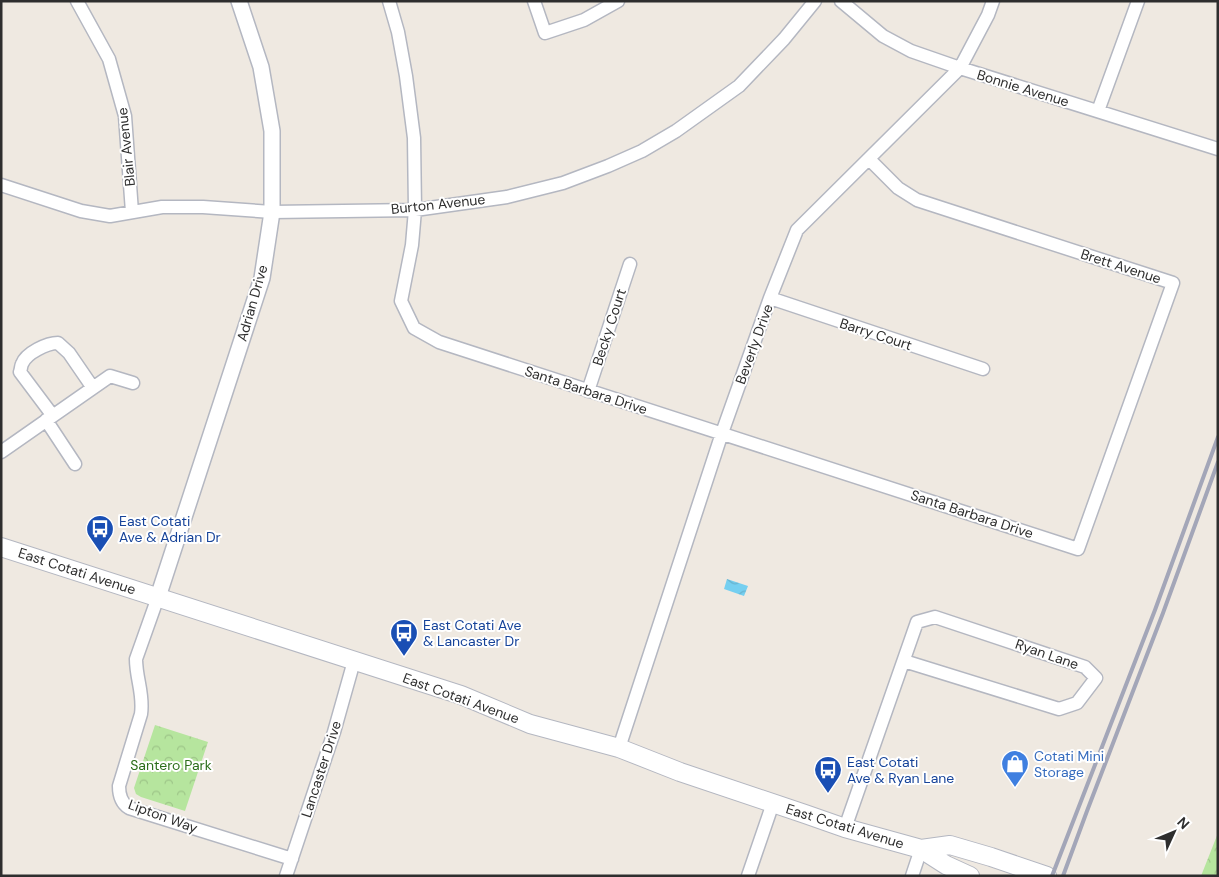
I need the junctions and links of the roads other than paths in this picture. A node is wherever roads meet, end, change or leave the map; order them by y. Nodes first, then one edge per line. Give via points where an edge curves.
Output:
1 (77, 1) edge
2 (239, 1) edge
3 (389, 1) edge
4 (534, 1) edge
5 (618, 1) edge
6 (815, 1) edge
7 (841, 1) edge
8 (993, 1) edge
9 (1138, 1) edge
10 (960, 68) junction
11 (1098, 111) junction
12 (1218, 149) edge
13 (869, 159) junction
14 (1, 185) edge
15 (415, 210) junction
16 (132, 212) junction
17 (272, 212) junction
18 (630, 264) dead end
19 (770, 298) junction
20 (983, 369) dead end
21 (133, 383) dead end
22 (93, 388) junction
23 (588, 391) junction
24 (50, 418) junction
25 (722, 433) junction
26 (1, 452) edge
27 (75, 464) dead end
28 (1, 547) edge
29 (1078, 549) joint
30 (158, 598) junction
31 (354, 661) junction
32 (904, 661) junction
33 (619, 748) junction
34 (773, 804) junction
35 (845, 828) junction
36 (921, 849) junction
37 (292, 859) junction
38 (286, 876) edge
39 (748, 876) edge
40 (912, 876) edge
41 (970, 876) edge
42 (1047, 876) edge

1 - 16 street, Blair Avenue via 109,59 126,116
2 - 17 street, Adrian Drive via 261,67 272,131
3 - 15 street, Santa Barbara Drive via 398,32 414,138
4 - 5 street via 545,33 584,20
6 - 15 street, Burton Avenue via 739,86 642,151 562,183 506,197
7 - 10 street, Bonnie Avenue via 883,36 911,51
8 - 10 street, Beverly Drive
9 - 11 street
10 - 11 street, Bonnie Avenue
10 - 13 street, Beverly Drive
11 - 12 street, Bonnie Avenue
13 - 19 street, Beverly Drive via 797,230
13 - 29 street, Brett Avenue via 898,188 917,200 1173,283
14 - 16 street, Burton Avenue via 81,211 110,216
15 - 17 street, Burton Avenue
15 - 23 street, Santa Barbara Drive via 401,301 414,328 439,342
16 - 17 street, Burton Avenue via 162,206
17 - 30 street, Adrian Drive via 262,278
18 - 23 street, Becky Court
19 - 20 street, Barry Court
19 - 25 street, Beverly Drive
21 - 22 street via 110,376
22 - 24 street
22 - 24 street via 58,343 50,343 30,354 22,362 20,372
23 - 25 street, Santa Barbara Drive
24 - 26 street
24 - 27 street
25 - 29 street, Santa Barbara Drive
25 - 33 street, Beverly Drive
28 - 30 main road, East Cotati Avenue
30 - 31 main road, East Cotati Avenue
30 - 37 street, Lipton Way via 136,659 142,702 119,786 124,805
31 - 33 main road, East Cotati Avenue via 461,695 530,724
31 - 37 street, Lancaster Drive
32 - 32 street, Ryan Lane via 917,622 935,617 1085,667 1096,678 1077,703 1059,709
32 - 35 street, Ryan Lane
33 - 34 main road, East Cotati Avenue
34 - 35 main road, East Cotati Avenue
34 - 39 street
35 - 36 main road, East Cotati Avenue
36 - 40 street
36 - 41 main road, East Cotati Avenue
36 - 42 main road, East Cotati Avenue via 950,845
37 - 38 street, Lancaster Drive

